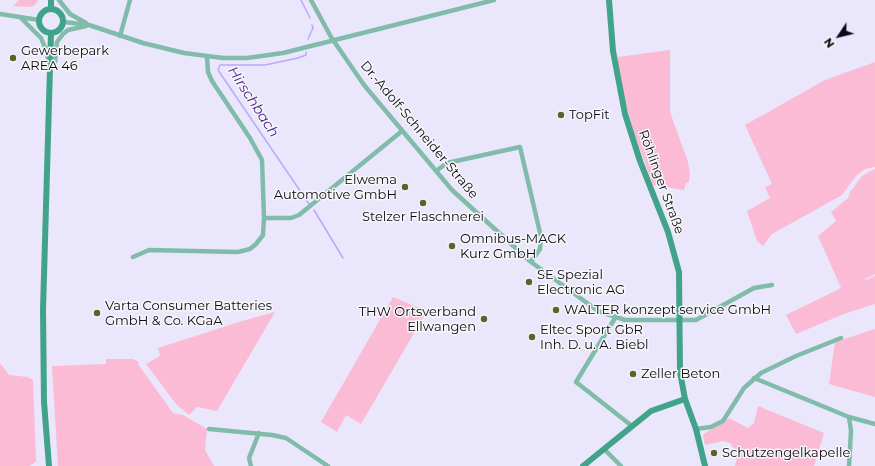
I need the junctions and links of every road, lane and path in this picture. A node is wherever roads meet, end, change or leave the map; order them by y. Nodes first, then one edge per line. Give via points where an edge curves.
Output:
1 (51, 0) edge
2 (59, 0) edge
3 (130, 0) edge
4 (311, 0) edge
5 (494, 0) edge
6 (609, 0) edge
7 (51, 9) junction
8 (0, 14) edge
9 (20, 18) junction
10 (39, 20) junction
11 (64, 22) junction
12 (89, 25) junction
13 (51, 33) junction
14 (120, 36) junction
15 (333, 40) junction
16 (207, 57) junction
17 (51, 68) junction
18 (402, 131) junction
19 (436, 171) junction
20 (264, 218) junction
21 (133, 257) dead end
22 (531, 262) junction
23 (772, 285) dead end
24 (615, 318) junction
25 (680, 321) junction
26 (841, 338) dead end
27 (754, 378) junction
28 (685, 400) junction
29 (849, 418) junction
30 (875, 424) edge
31 (632, 426) junction
32 (209, 429) dead end
33 (696, 429) junction
34 (258, 433) junction
35 (605, 450) junction
36 (49, 466) edge
37 (251, 466) edge
38 (328, 466) edge
39 (583, 466) edge
40 (620, 466) edge
41 (705, 466) edge
42 (849, 466) edge

1 - 7 street
2 - 12 street via 70,14
3 - 14 street
4 - 15 street, Dr.-Adolf-Schneider-Straße
5 - 15 street
6 - 25 street, Röhlinger Straße via 613,51 621,96 632,138 674,252 680,280
7 - 10 street via 42,13
7 - 11 street via 59,12
8 - 9 street
9 - 10 street
9 - 17 street via 41,38
10 - 13 street via 44,31
11 - 12 street
11 - 13 street via 61,29
12 - 14 street
12 - 17 street via 68,30 63,34 57,42 55,62
13 - 17 street
14 - 16 street via 184,54
15 - 16 street via 255,57
15 - 18 street, Dr.-Adolf-Schneider-Straße via 364,85
16 - 20 street via 208,72 212,81 262,160
17 - 36 street via 43,310 44,402
18 - 19 street, Dr.-Adolf-Schneider-Straße
18 - 20 street via 299,215 291,218
19 - 22 street, Dr.-Adolf-Schneider-Straße via 462,201
19 - 22 street via 447,163 520,147 542,237 540,249
20 - 21 street via 263,235 256,244 243,251 149,250
22 - 24 street, Dr.-Adolf-Schneider-Straße via 581,300
23 - 25 street, Dr.-Adolf-Schneider-Straße via 754,288 696,320
24 - 25 street, Dr.-Adolf-Schneider-Straße
24 - 31 street via 576,382
25 - 28 street, Röhlinger Straße via 680,372
26 - 27 street via 796,356
27 - 29 street
27 - 33 street via 744,388 723,421 711,427
28 - 31 street via 651,411
28 - 33 street, Röhlinger Straße
29 - 30 street
29 - 42 street
31 - 35 street
32 - 34 street
33 - 41 street, Röhlinger Straße
34 - 37 street via 249,458
34 - 38 street via 286,438
35 - 39 street
35 - 40 street

